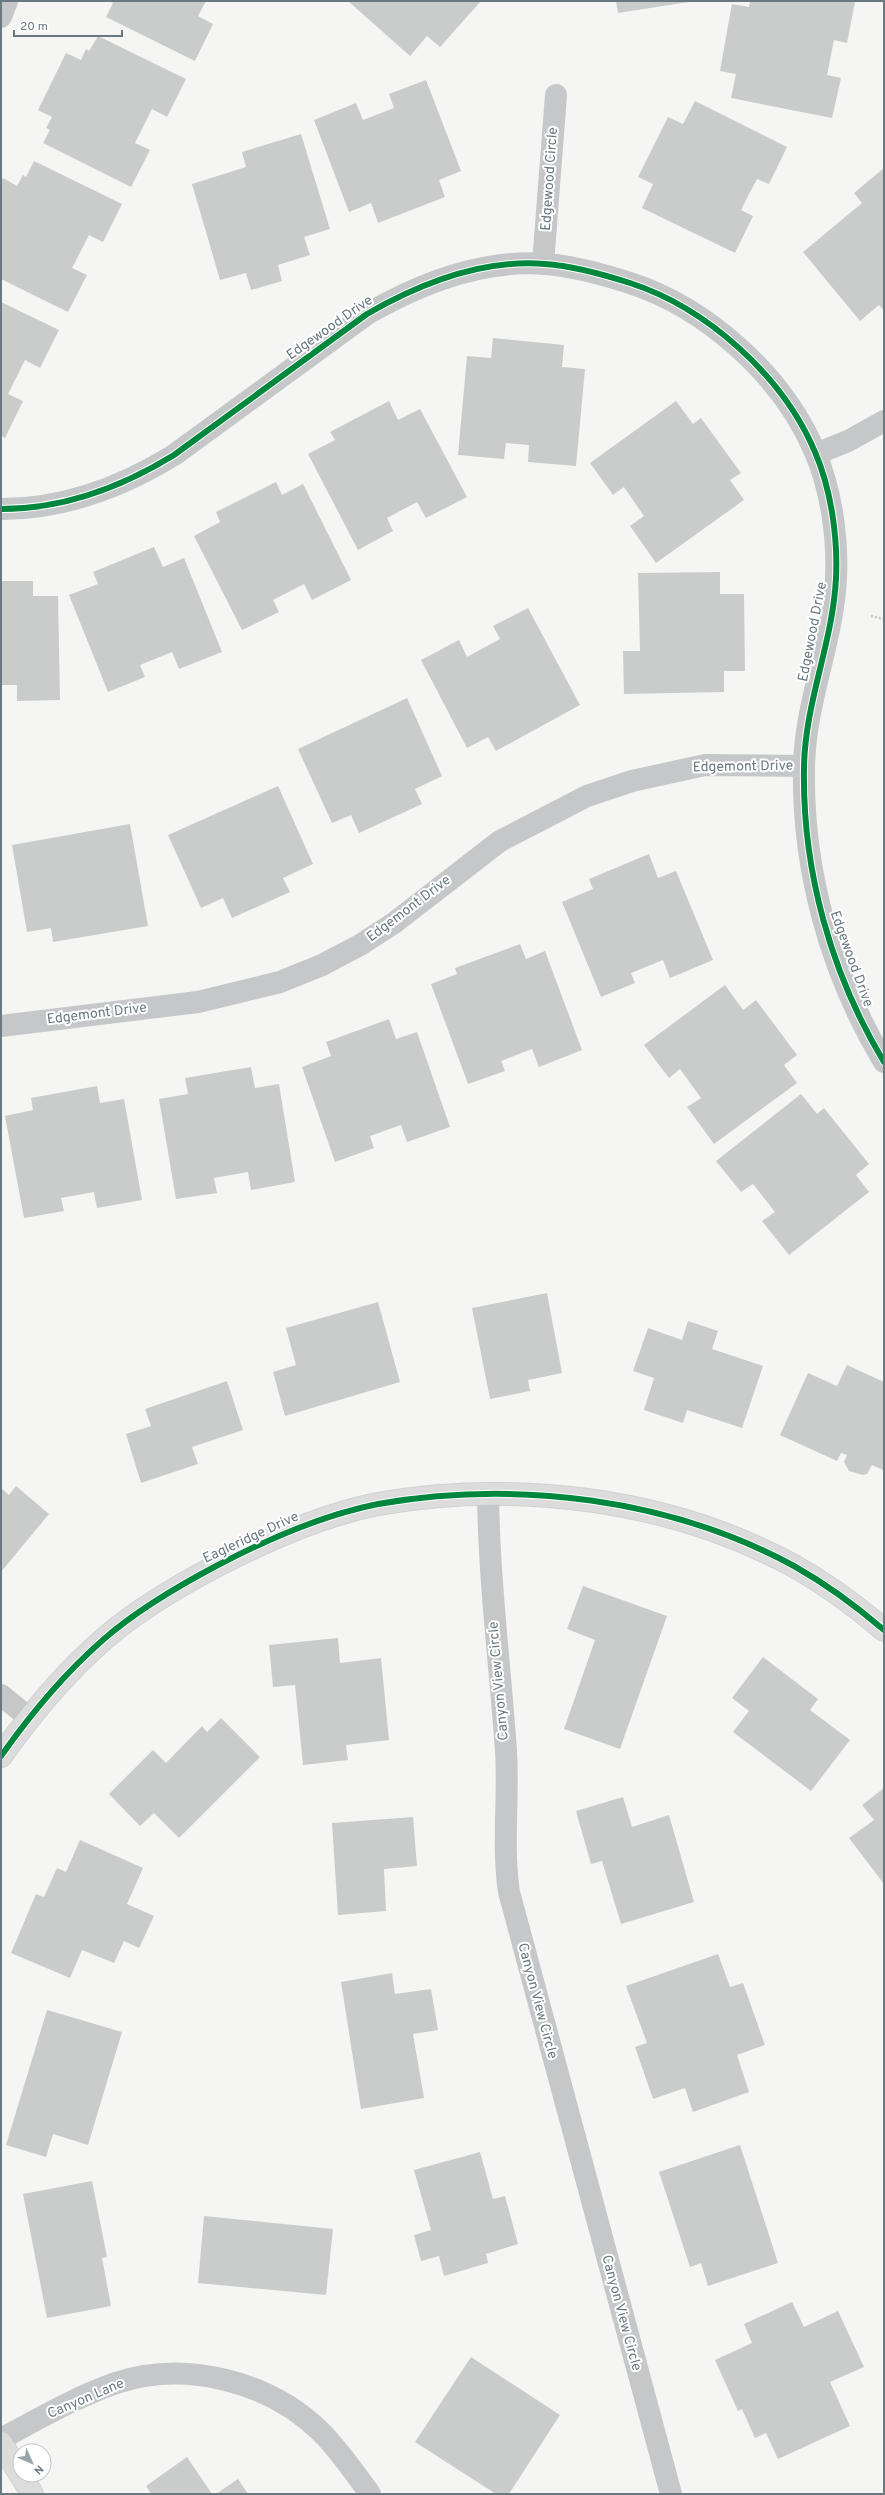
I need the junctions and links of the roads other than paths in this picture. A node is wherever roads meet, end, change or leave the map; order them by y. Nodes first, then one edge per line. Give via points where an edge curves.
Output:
1 (7, 1) edge
2 (1, 17) edge
3 (556, 95) dead end
4 (543, 264) junction
5 (884, 420) edge
6 (816, 454) junction
7 (1, 509) edge
8 (804, 766) junction
9 (1, 1026) edge
10 (884, 1062) edge
11 (488, 1494) junction
12 (884, 1630) edge
13 (1, 1694) edge
14 (28, 1717) junction
15 (1, 1756) edge
16 (1, 2439) edge
17 (1, 2443) edge
18 (12, 2462) edge
19 (25, 2483) edge
20 (32, 2494) edge
21 (370, 2494) edge
22 (671, 2494) edge

1 - 2 street
3 - 4 street, Edgewood Circle
4 - 6 street, Edgewood Drive via 597,272 636,285 667,298 706,321 738,346 762,372 803,427
4 - 7 street, Edgewood Drive via 507,265 469,272 397,297 367,314 174,455 146,472 110,488 67,501 23,509
5 - 6 street via 848,441
6 - 8 street, Edgewood Drive via 829,504 835,539 837,576 833,609 811,705
8 - 9 street, Edgemont Drive via 705,765 632,780 588,796 542,817 500,841 394,923 360,945 322,965 280,982 198,1002
8 - 10 street, Edgewood Drive via 806,822 815,890 826,933 862,1024
11 - 12 main road, Eagleridge Drive via 554,1496 649,1510 734,1538 794,1566 852,1603
11 - 14 main road, Eagleridge Drive via 432,1497 376,1505 304,1525 247,1550 186,1581 104,1639
11 - 22 street, Canyon View Circle via 490,1578 508,1782 504,1841 509,1892
13 - 14 street
14 - 15 main road, Eagleridge Drive
16 - 21 street, Canyon Lane via 55,2410 116,2383 152,2374 194,2373 269,2396 301,2416 321,2432
17 - 18 main road
19 - 20 main road

